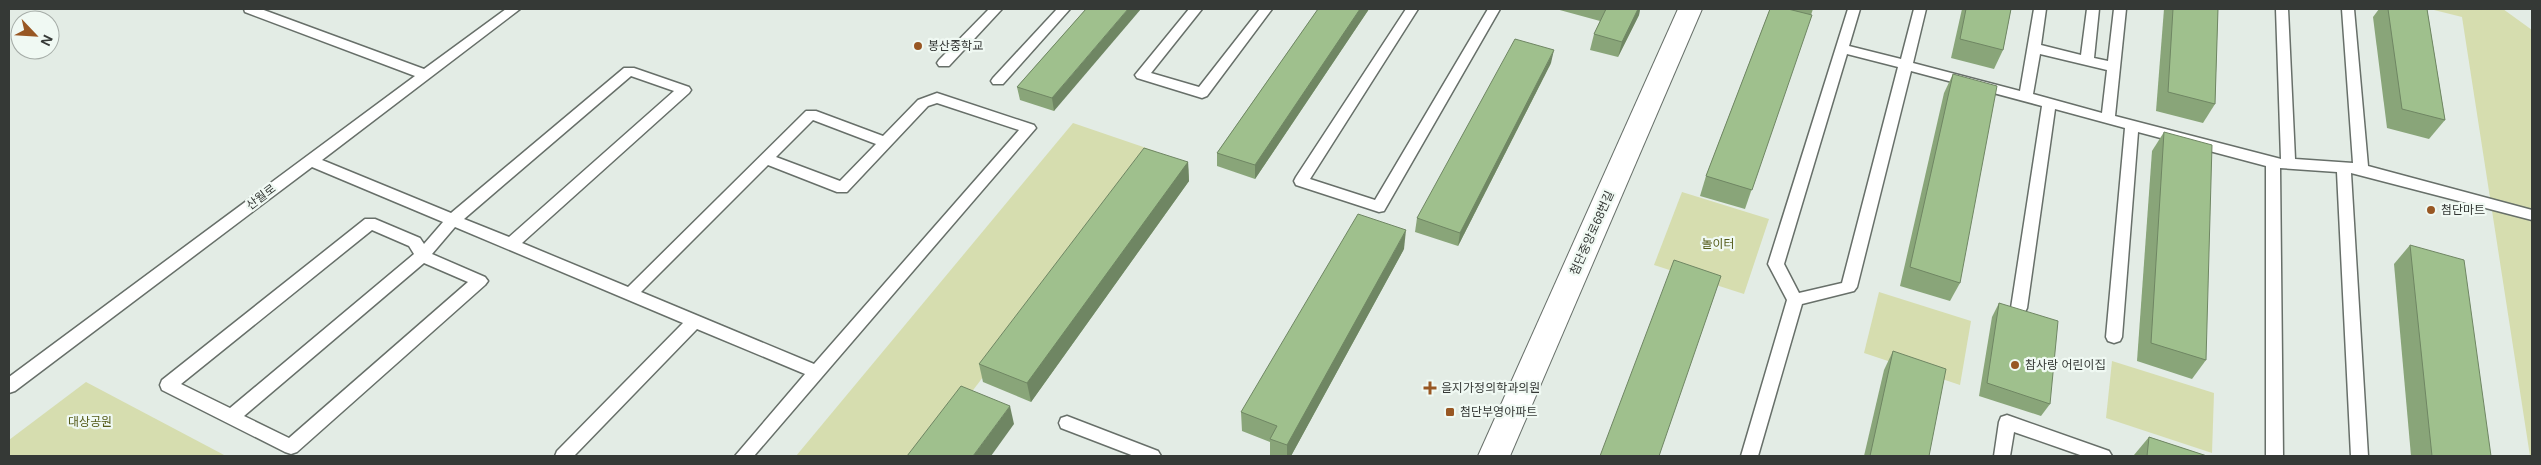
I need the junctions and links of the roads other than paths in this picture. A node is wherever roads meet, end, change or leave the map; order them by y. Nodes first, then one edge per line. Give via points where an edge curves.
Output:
1 (250, 9) edge
2 (514, 9) edge
3 (996, 9) edge
4 (1064, 9) edge
5 (1196, 9) edge
6 (1266, 9) edge
7 (1412, 9) edge
8 (1494, 9) edge
9 (1690, 9) edge
10 (1854, 9) edge
11 (1920, 9) edge
12 (2040, 9) edge
13 (2093, 9) edge
14 (2120, 9) edge
15 (2282, 9) edge
16 (2348, 9) edge
17 (1842, 48) junction
18 (2034, 48) junction
19 (2087, 61) junction
20 (944, 63) dead end
21 (1906, 65) junction
22 (2114, 67) junction
23 (426, 75) junction
24 (998, 81) dead end
25 (2026, 97) junction
26 (2050, 103) junction
27 (2108, 119) junction
28 (2132, 126) junction
29 (885, 142) junction
30 (766, 159) junction
31 (311, 161) junction
32 (2280, 164) junction
33 (2344, 168) junction
34 (2361, 169) junction
35 (2532, 214) edge
36 (453, 220) junction
37 (511, 244) junction
38 (422, 256) junction
39 (630, 294) junction
40 (1795, 300) junction
41 (2019, 308) edge
42 (695, 321) junction
43 (2114, 337) dead end
44 (817, 372) junction
45 (9, 386) edge
46 (231, 417) junction
47 (1067, 423) dead end
48 (563, 456) edge
49 (744, 456) edge
50 (1152, 456) edge
51 (1494, 456) edge
52 (1749, 456) edge
53 (2002, 456) edge
54 (2103, 456) edge
55 (2274, 456) edge
56 (2359, 456) edge

1 - 23 lane
2 - 23 lane, 산월로
3 - 20 lane
4 - 24 lane
5 - 6 lane via 1142,75 1202,93
7 - 8 lane via 1301,181 1379,207
9 - 51 street, 첨단중앙로68번길
10 - 17 lane
11 - 21 lane
12 - 18 lane
13 - 19 lane
14 - 22 lane
15 - 32 lane
16 - 34 lane
17 - 21 lane
17 - 40 lane via 1776,264
18 - 19 lane
18 - 25 lane
19 - 22 lane
21 - 25 lane
21 - 40 lane via 1849,287
22 - 27 lane
23 - 31 lane, 산월로
25 - 26 lane
26 - 27 lane
26 - 41 lane
27 - 28 lane
28 - 32 lane
28 - 43 lane
29 - 30 lane via 811,114
29 - 30 lane via 842,188
29 - 44 lane via 923,104 937,98 1029,128
30 - 39 lane
31 - 36 lane
31 - 45 lane, 산월로
32 - 33 lane
32 - 55 lane
33 - 34 lane
33 - 56 lane
34 - 35 lane
36 - 37 lane
36 - 37 lane via 629,71 684,90
36 - 38 lane
37 - 39 lane
38 - 46 lane
38 - 46 lane via 480,281 291,447
38 - 46 lane via 415,242 370,223 168,385
39 - 42 lane
40 - 52 lane
42 - 44 lane
42 - 48 lane
44 - 49 lane
47 - 50 lane
53 - 54 lane via 2007,422

